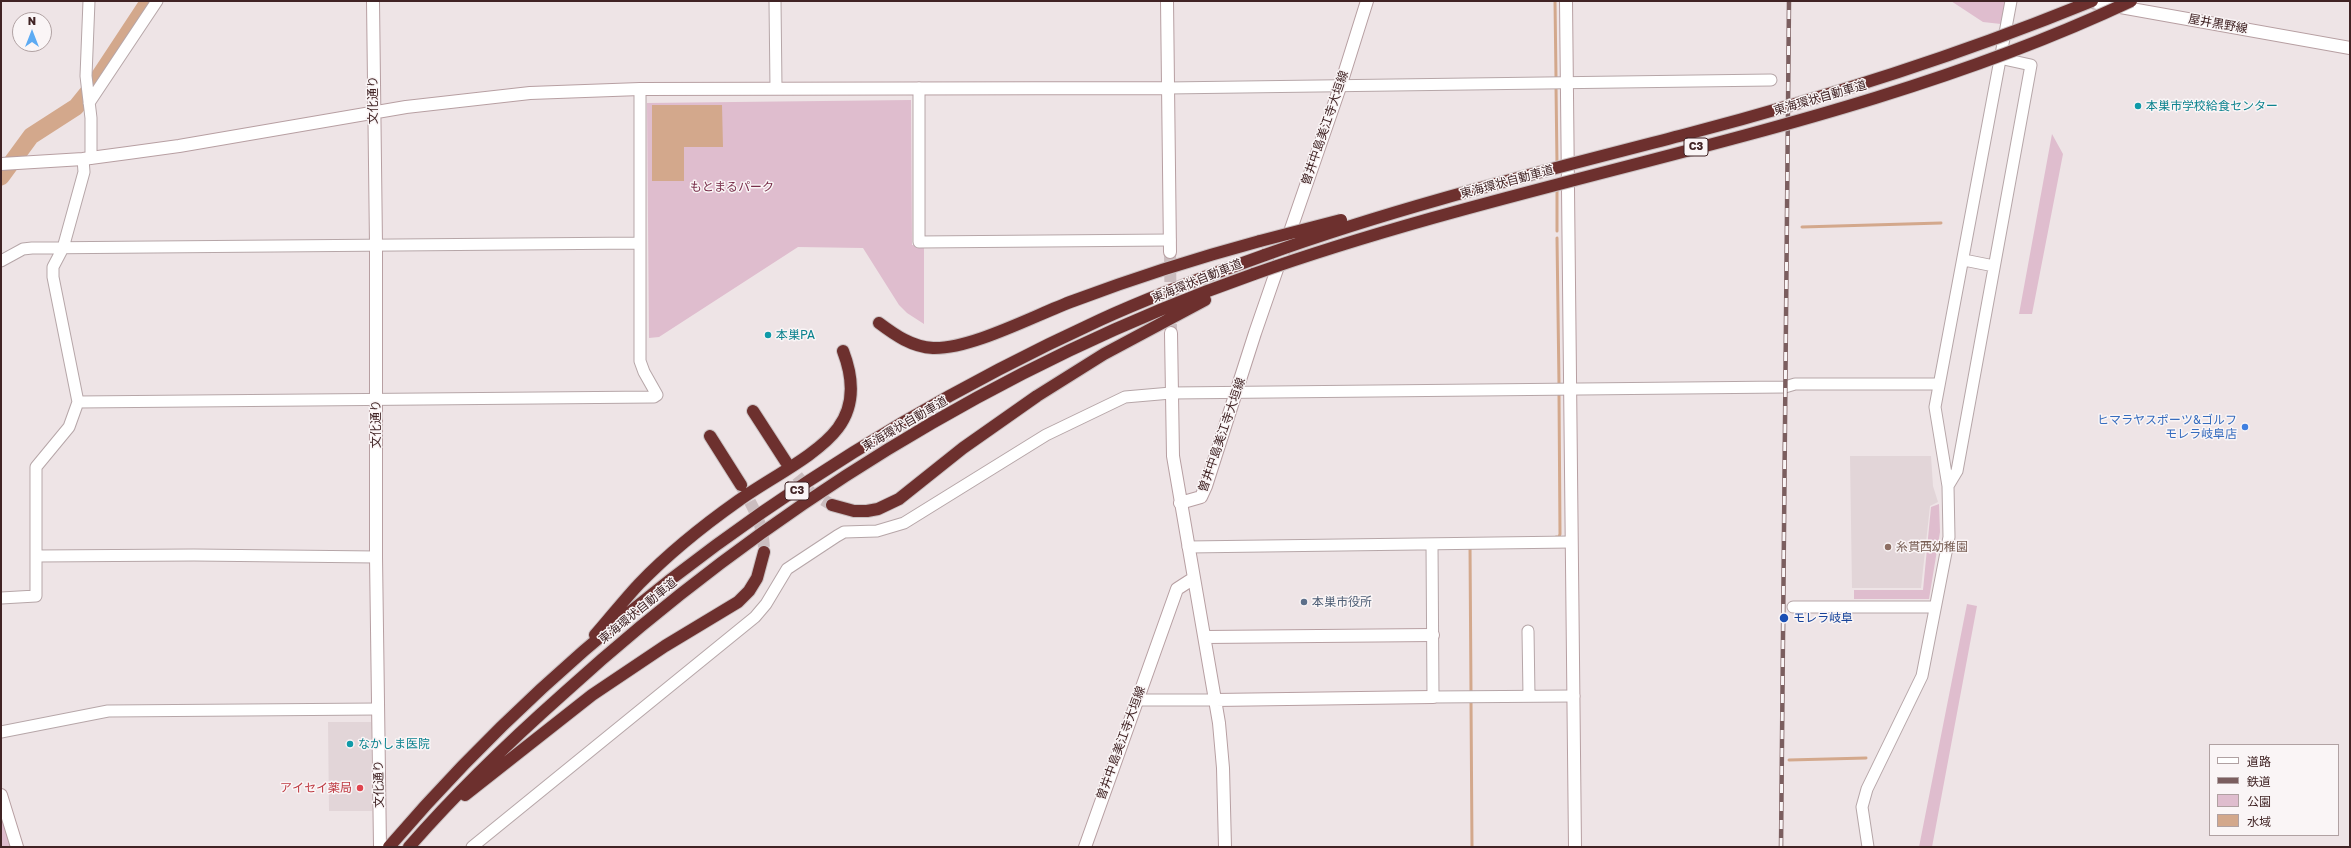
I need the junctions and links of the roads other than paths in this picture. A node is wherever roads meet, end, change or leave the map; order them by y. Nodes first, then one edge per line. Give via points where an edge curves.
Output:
1 (89, 1) edge
2 (157, 1) edge
3 (373, 1) edge
4 (775, 1) edge
5 (1167, 1) edge
6 (1367, 1) edge
7 (1566, 1) edge
8 (2010, 1) edge
9 (2087, 1) edge
10 (2092, 1) edge
11 (2133, 4) edge
12 (2350, 48) edge
13 (1999, 58) junction
14 (1771, 80) dead end
15 (1567, 82) junction
16 (1340, 87) junction
17 (776, 88) junction
18 (919, 88) junction
19 (1167, 88) junction
20 (640, 89) junction
21 (89, 103) junction
22 (373, 112) junction
23 (87, 159) junction
24 (1, 164) edge
25 (1412, 206) junction
26 (1170, 240) junction
27 (640, 243) junction
28 (376, 245) junction
29 (63, 248) junction
30 (1170, 252) tunnel mouth
31 (1964, 260) junction
32 (1, 261) edge
33 (1994, 266) junction
34 (1254, 274) junction
35 (879, 323) dead end
36 (1171, 333) tunnel mouth
37 (843, 351) dead end
38 (1938, 384) junction
39 (1571, 390) junction
40 (1171, 393) junction
41 (1237, 393) junction
42 (376, 399) junction
43 (78, 402) junction
44 (753, 411) dead end
45 (710, 436) dead end
46 (786, 462) tunnel mouth
47 (741, 485) tunnel mouth
48 (1948, 486) junction
49 (1180, 503) junction
50 (832, 506) tunnel mouth
51 (1571, 542) junction
52 (1432, 544) junction
53 (1188, 547) junction
54 (764, 552) tunnel mouth
55 (37, 556) junction
56 (376, 557) junction
57 (1194, 578) junction
58 (1, 598) edge
59 (1935, 607) junction
60 (1793, 608) dead end
61 (1528, 631) dead end
62 (1433, 635) junction
63 (1205, 637) junction
64 (575, 658) junction
65 (1529, 696) junction
66 (1574, 696) junction
67 (1433, 697) junction
68 (1137, 700) junction
69 (1215, 700) junction
70 (378, 709) junction
71 (1, 732) edge
72 (1, 795) edge
73 (434, 819) junction
74 (411, 845) edge
75 (17, 847) edge
76 (380, 847) edge
77 (389, 847) edge
78 (472, 847) edge
79 (1085, 847) edge
80 (1225, 847) edge
81 (1575, 847) edge
82 (1868, 847) edge

1 - 21 street via 86,76
2 - 21 street
3 - 22 street, 文化通り
4 - 17 street
5 - 19 street
6 - 16 street, 曽井中島美江寺大垣線
7 - 15 street
8 - 13 street
9 - 11 street, 屋井黒野線
10 - 25 highway, 東海環状自動車道 / C3, bridge via 2014,32 1854,86 1689,134
11 - 12 street, 屋井黒野線
11 - 34 highway, 東海環状自動車道 / C3, bridge via 1987,60 1852,104 1442,214 1306,255
13 - 31 street
13 - 33 street via 2031,65
14 - 15 street
15 - 16 street
15 - 39 street
16 - 19 street
16 - 41 street, 曽井中島美江寺大垣線 via 1296,211
17 - 18 street
17 - 20 street
18 - 19 street
18 - 26 street via 919,242
19 - 26 street
20 - 22 street via 530,94
20 - 27 street
21 - 23 street via 91,118
22 - 23 street via 179,146
22 - 28 street, 文化通り
23 - 24 street
23 - 29 street
25 - 35 highway, bridge via 1356,216 1260,241 1115,285 966,344 932,348 917,345
25 - 64 highway, 東海環状自動車道 / C3, bridge via 1265,255 1101,319 936,404 855,452 747,525
26 - 30 street
27 - 28 street
27 - 42 street via 640,361 657,395 654,397
28 - 29 street
28 - 42 street, 文化通り
29 - 32 street via 23,249
29 - 43 street via 53,267 53,277
31 - 33 street
31 - 38 street
33 - 48 street via 1957,471
34 - 50 highway via 1072,373 987,431 899,499 867,511
34 - 73 highway, 東海環状自動車道 / C3 via 1063,354 856,469 790,513 647,619 521,732
36 - 40 street
37 - 64 highway via 851,376 852,389 851,402 839,428 813,452 737,501 672,555 640,584
38 - 39 street via 1795,384 1785,387
38 - 48 street via 1935,407
39 - 41 street
39 - 51 street
40 - 41 street
40 - 49 street via 1173,456
40 - 78 street via 1125,397 1046,435 904,523 877,531 844,532 787,569 755,617
41 - 49 street, 曽井中島美江寺大垣線 via 1206,486 1200,497
42 - 43 street
42 - 56 street, 文化通り
43 - 55 street via 69,427 36,467
44 - 46 highway
45 - 47 highway
48 - 59 street via 1949,537
49 - 53 street
51 - 52 street
51 - 66 street
52 - 53 street
52 - 62 street
53 - 57 street
54 - 73 highway via 757,578 738,602 665,646 598,691
55 - 56 street
55 - 58 street via 36,596
56 - 70 street, 文化通り
57 - 63 street
57 - 68 street, 曽井中島美江寺大垣線 via 1177,589
59 - 60 street
59 - 82 street via 1922,676 1865,796 1862,807
61 - 65 street
62 - 63 street
62 - 67 street
63 - 69 street
64 - 77 highway, 東海環状自動車道 / C3 via 463,766
65 - 66 street
65 - 67 street
66 - 81 street
67 - 69 street
68 - 69 street
68 - 79 street, 曽井中島美江寺大垣線
69 - 80 street via 1223,768
70 - 71 street via 108,712
70 - 76 street, 文化通り
72 - 75 street
73 - 74 highway, 東海環状自動車道 / C3

